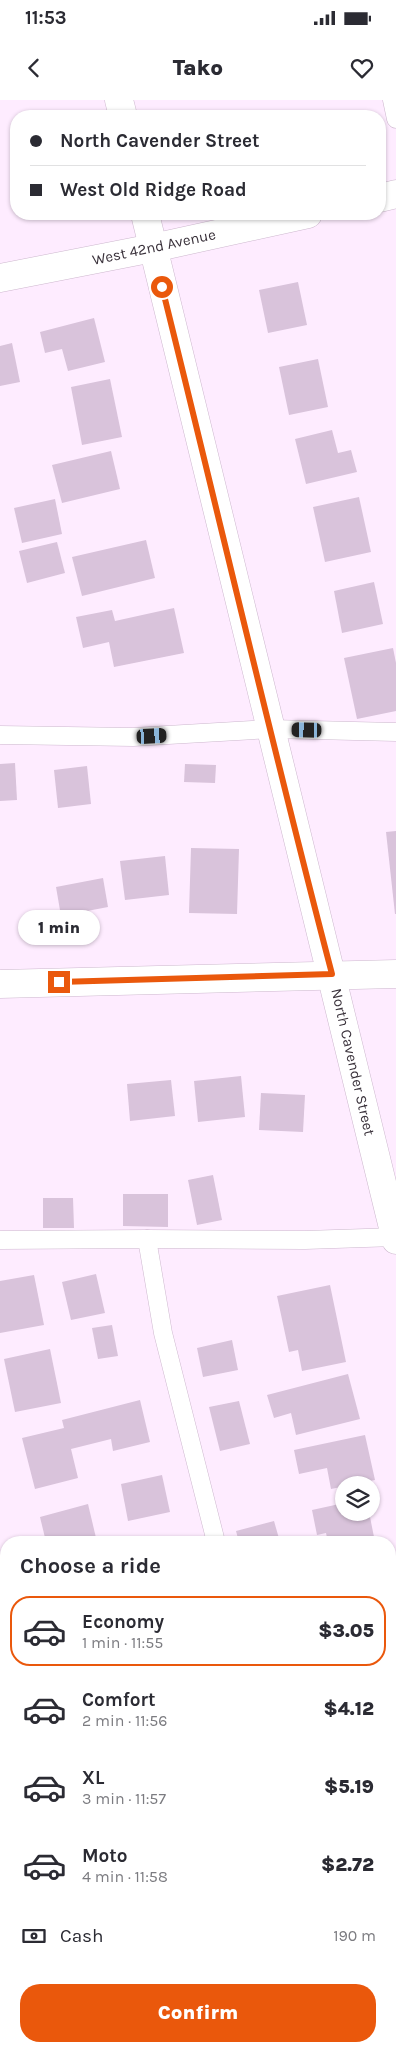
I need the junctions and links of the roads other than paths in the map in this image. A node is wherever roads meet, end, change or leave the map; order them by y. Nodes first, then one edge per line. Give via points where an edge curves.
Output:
1 (392, 100) edge
2 (396, 120) edge
3 (146, 220) edge
4 (281, 220) edge
5 (153, 248) junction
6 (0, 278) edge
7 (272, 729) junction
8 (396, 732) edge
9 (0, 735) edge
10 (332, 974) junction
11 (396, 974) edge
12 (0, 984) edge
13 (396, 1238) edge
14 (147, 1239) junction
15 (0, 1240) edge
16 (214, 1536) edge

1 - 2 lane
3 - 5 street, North Cavender Street
4 - 5 street, West 42nd Avenue
5 - 6 street, West 42nd Avenue
5 - 7 street, North Cavender Street
7 - 8 lane
7 - 9 lane via 133,737
7 - 10 street, North Cavender Street via 298,848
10 - 11 street
10 - 12 street
10 - 13 street, North Cavender Street
13 - 14 lane
14 - 15 lane
14 - 16 lane via 163,1333

